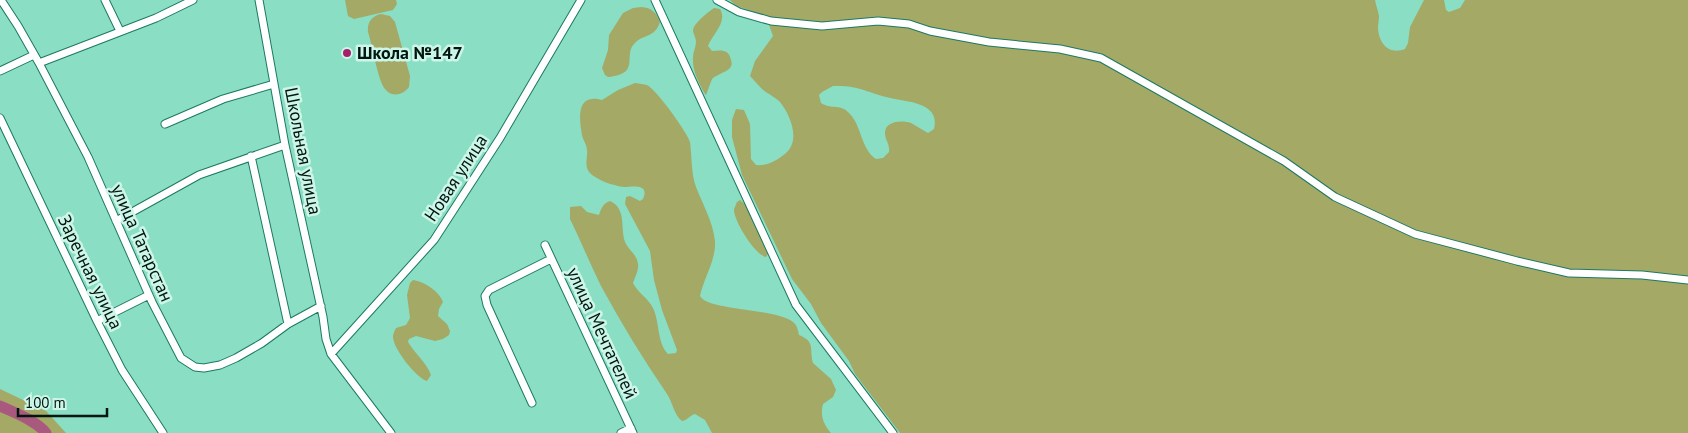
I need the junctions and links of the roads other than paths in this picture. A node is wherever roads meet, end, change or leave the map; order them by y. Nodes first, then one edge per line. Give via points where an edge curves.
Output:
1 (1, 0) edge
2 (105, 0) edge
3 (193, 0) edge
4 (259, 0) edge
5 (581, 0) edge
6 (655, 0) edge
7 (717, 0) edge
8 (120, 31) junction
9 (34, 55) junction
10 (39, 62) junction
11 (0, 71) edge
12 (274, 84) junction
13 (0, 118) edge
14 (165, 124) dead end
15 (285, 145) junction
16 (251, 156) junction
17 (116, 221) junction
18 (545, 245) dead end
19 (551, 259) junction
20 (1688, 280) edge
21 (149, 295) junction
22 (321, 306) junction
23 (97, 321) junction
24 (288, 324) junction
25 (331, 354) junction
26 (532, 403) dead end
27 (632, 431) edge
28 (163, 433) edge
29 (391, 433) edge
30 (621, 433) edge
31 (893, 433) edge

1 - 9 street, улица Татарстан
2 - 8 street
3 - 8 street
4 - 12 street, Школьная улица
5 - 25 street, Новая улица via 500,138 434,240
6 - 31 street via 796,305
7 - 20 street via 739,12 771,21 822,26 878,21 909,24 990,42 1060,49 1101,58 1284,161 1335,197 1415,234 1569,273
8 - 10 street
9 - 10 street, улица Татарстан
9 - 11 street
10 - 17 street, улица Татарстан via 88,157
12 - 14 street via 223,99
12 - 15 street, Школьная улица
13 - 23 street, Заречная улица
15 - 16 street
15 - 22 street, Школьная улица
16 - 17 street via 199,175
16 - 24 street
17 - 21 street, улица Татарстан
18 - 19 street, улица Мечтателей
19 - 26 street via 489,290 485,296
19 - 27 street, улица Мечтателей
21 - 23 street
21 - 24 street, улица Татарстан via 174,348 181,358 195,367 214,367 236,358
22 - 24 street, улица Татарстан
22 - 25 street, Школьная улица
23 - 28 street, Заречная улица via 122,370
25 - 29 street
27 - 30 street

